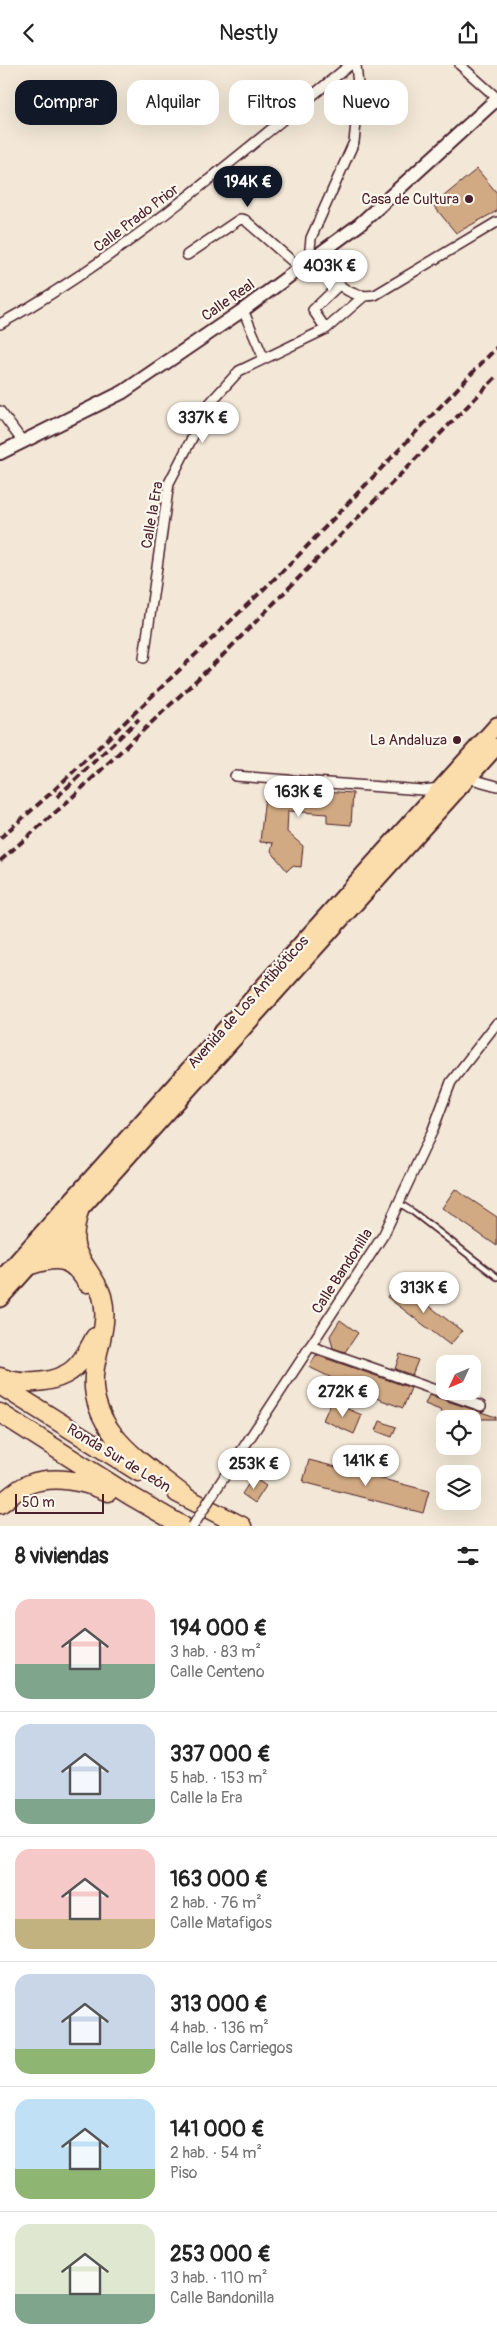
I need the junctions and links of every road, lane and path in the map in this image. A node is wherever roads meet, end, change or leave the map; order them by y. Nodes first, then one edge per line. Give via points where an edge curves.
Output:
1 (350, 65) edge
2 (356, 65) edge
3 (460, 65) edge
4 (497, 99) edge
5 (497, 222) edge
6 (187, 255) dead end
7 (316, 257) junction
8 (300, 268) junction
9 (339, 285) junction
10 (363, 297) junction
11 (243, 310) junction
12 (0, 324) edge
13 (326, 329) junction
14 (264, 359) junction
15 (0, 411) edge
16 (23, 442) junction
17 (0, 453) edge
18 (144, 659) dead end
19 (497, 725) edge
20 (497, 734) edge
21 (497, 746) edge
22 (235, 776) dead end
23 (468, 778) junction
24 (497, 786) edge
25 (441, 788) junction
26 (422, 790) junction
27 (425, 806) junction
28 (344, 915) junction
29 (313, 929) junction
30 (497, 1023) edge
31 (240, 1029) junction
32 (170, 1089) junction
33 (399, 1203) junction
34 (78, 1211) junction
35 (56, 1237) junction
36 (70, 1254) junction
37 (31, 1265) junction
38 (497, 1277) edge
39 (0, 1280) edge
40 (0, 1290) edge
41 (0, 1299) edge
42 (310, 1345) junction
43 (0, 1377) edge
44 (0, 1385) edge
45 (481, 1407) dead end
46 (0, 1413) edge
47 (186, 1497) junction
48 (0, 1504) edge
49 (171, 1526) edge
50 (183, 1526) edge
51 (193, 1526) edge
52 (242, 1526) edge

1 - 12 street, Calle Prado Prior via 144,230 82,274
2 - 7 street via 359,95 354,143 311,238 310,249
3 - 4 street
4 - 7 street, Calle Real via 360,224
5 - 10 street, Calle la Era via 375,295
6 - 8 street via 240,219
7 - 8 street, Calle Real
7 - 9 street
8 - 11 street, Calle Real
9 - 10 street via 349,293
9 - 13 street via 313,310
10 - 13 street, Calle la Era
11 - 14 street
11 - 16 street, Calle Real via 123,392
13 - 14 street, Calle la Era
14 - 18 street, Calle la Era via 239,371 210,403 169,483
15 - 16 street
16 - 17 street, Calle Real
19 - 25 main road, Avenida de Los Antibióticos
20 - 23 main road via 468,768
21 - 23 main road, Avenida de Los Antibióticos
22 - 26 street
23 - 24 street
23 - 25 main road
23 - 28 main road, Avenida de Los Antibióticos
25 - 26 street
25 - 27 main road, Avenida de Los Antibióticos
26 - 27 street
27 - 29 main road, Avenida de Los Antibióticos
28 - 29 main road via 326,927
28 - 31 main road, Avenida de Los Antibióticos
29 - 31 main road via 311,942 255,1005
29 - 32 main road, Avenida de Los Antibióticos
30 - 33 street, Calle Bandonilla via 450,1082 432,1132
31 - 34 main road, Avenida de Los Antibióticos
32 - 35 main road via 155,1115 66,1217
32 - 39 main road, Avenida de Los Antibióticos
33 - 38 lane
33 - 42 street, Calle Bandonilla via 384,1233
34 - 35 main road, Avenida de Los Antibióticos
34 - 36 highway
35 - 36 highway via 58,1251
35 - 37 main road, Avenida de Los Antibióticos
35 - 40 main road via 40,1246
36 - 37 highway
36 - 43 highway via 75,1267 87,1281 97,1309 96,1337 85,1356 67,1373 37,1383
36 - 47 highway via 102,1295 105,1318 94,1376 100,1414 123,1447
37 - 41 main road, Avenida de Los Antibióticos
42 - 45 street
42 - 51 street, Calle Bandonilla, bridge
44 - 47 highway, Ronda Sur de León via 145,1476
46 - 50 highway, Ronda Sur de León
47 - 52 highway, Ronda Sur de León
48 - 49 highway via 28,1485 51,1480 89,1483

